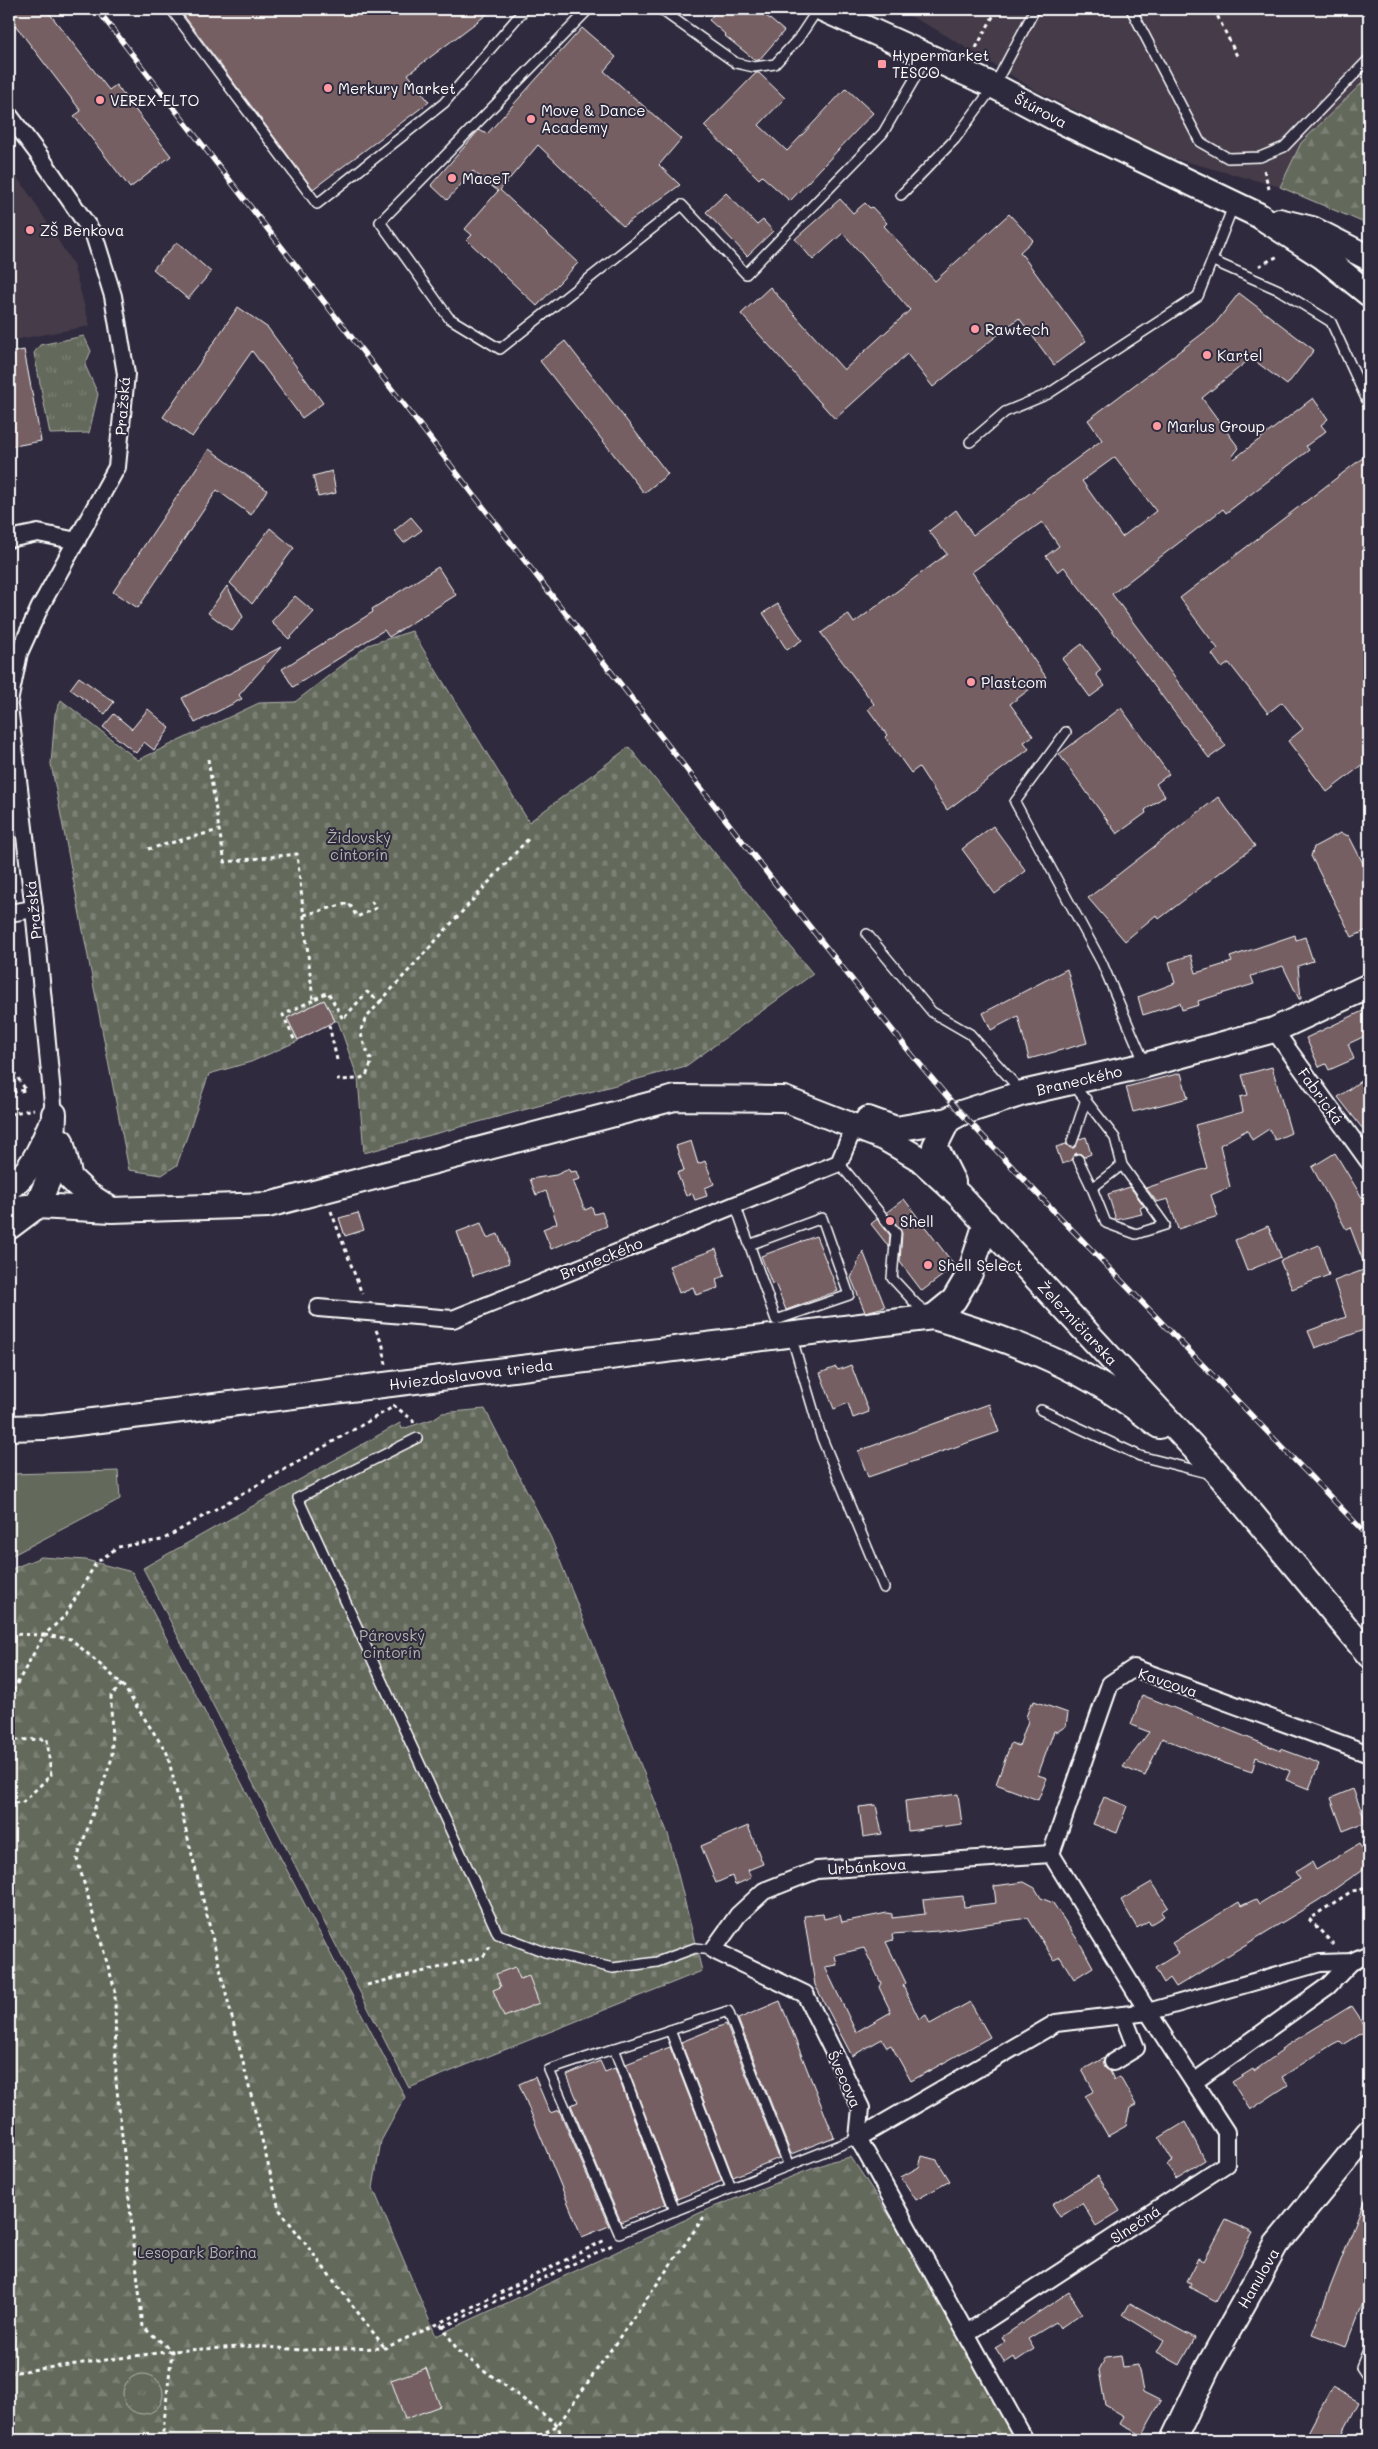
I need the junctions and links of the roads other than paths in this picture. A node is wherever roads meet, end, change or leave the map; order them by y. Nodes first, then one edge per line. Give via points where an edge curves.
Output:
1 (171, 9) edge
2 (522, 9) edge
3 (589, 9) edge
4 (660, 9) edge
5 (818, 9) edge
6 (823, 9) edge
7 (1035, 9) edge
8 (1131, 9) edge
9 (925, 56) junction
10 (1369, 59) edge
11 (994, 86) junction
12 (9, 115) edge
13 (901, 194) dead end
14 (1234, 204) junction
15 (1258, 215) junction
16 (1369, 258) edge
17 (1213, 261) junction
18 (1369, 294) edge
19 (1369, 405) edge
20 (970, 442) dead end
21 (9, 539) edge
22 (77, 541) junction
23 (9, 702) edge
24 (9, 707) edge
25 (1066, 732) dead end
26 (34, 909) junction
27 (9, 913) edge
28 (867, 934) dead end
29 (1369, 986) edge
30 (1274, 1030) junction
31 (1146, 1065) junction
32 (1078, 1091) junction
33 (1023, 1093) junction
34 (784, 1099) junction
35 (47, 1111) junction
36 (948, 1120) junction
37 (854, 1127) junction
38 (1072, 1142) dead end
39 (1078, 1159) dead end
40 (1369, 1162) edge
41 (839, 1163) junction
42 (1122, 1164) junction
43 (9, 1188) edge
44 (1092, 1188) junction
45 (959, 1195) junction
46 (735, 1204) junction
47 (37, 1206) junction
48 (9, 1209) edge
49 (112, 1210) junction
50 (986, 1223) junction
51 (9, 1227) edge
52 (749, 1245) junction
53 (318, 1308) dead end
54 (933, 1317) junction
55 (790, 1335) junction
56 (1041, 1410) dead end
57 (9, 1428) edge
58 (417, 1438) road end
59 (1222, 1478) junction
60 (884, 1588) dead end
61 (1369, 1655) edge
62 (1369, 1754) edge
63 (1051, 1854) junction
64 (713, 1950) junction
65 (1369, 1954) edge
66 (1351, 1962) junction
67 (1148, 2012) junction
68 (1123, 2015) junction
69 (670, 2030) junction
70 (614, 2048) junction
71 (1113, 2062) dead end
72 (1194, 2082) junction
73 (1369, 2132) edge
74 (858, 2138) junction
75 (789, 2166) junction
76 (731, 2188) junction
77 (675, 2211) junction
78 (967, 2333) junction
79 (1369, 2348) edge
80 (1369, 2379) edge
81 (1369, 2436) edge
82 (1025, 2440) edge
83 (1173, 2440) edge
84 (1368, 2440) edge

1 - 2 lane via 317,204 444,103
3 - 9 lane via 380,222 449,318 500,349 682,205 746,274 883,133
4 - 5 lane via 736,63 754,67 775,64 798,39
6 - 9 street, Štúrova
7 - 11 lane
8 - 10 lane via 1200,142 1228,158 1260,157 1284,147
9 - 11 street, Štúrova
11 - 13 lane via 955,139
11 - 14 street, Štúrova
12 - 22 street, Pražská via 94,235 113,296 126,374 117,467
14 - 15 street, Štúrova
14 - 17 lane
15 - 16 street via 1312,229
15 - 18 street via 1323,257
17 - 19 lane via 1279,290 1331,322
17 - 20 lane via 1198,296 1048,394 1005,412
21 - 22 street via 38,533
22 - 23 street, Pražská via 19,653
24 - 26 street, Pražská
25 - 31 lane via 1015,802 1102,963
26 - 27 street
26 - 35 street, Pražská
28 - 33 lane via 932,1012 970,1034
29 - 30 street, Braneckého
30 - 31 street, Braneckého
30 - 40 street, Fabrická
31 - 32 street, Braneckého
32 - 33 street, Braneckého
32 - 38 lane
32 - 42 lane via 1116,1138
33 - 36 street, Braneckého
34 - 36 street, Braneckého via 829,1106 896,1129
34 - 37 street
34 - 49 street via 675,1098 268,1206
35 - 43 street via 43,1145 24,1176
35 - 47 street via 52,1171
35 - 49 street via 70,1178
36 - 45 street via 935,1146
37 - 41 street
37 - 45 street, Železničiarska via 884,1138 920,1159
39 - 44 lane
41 - 46 street, Braneckého
41 - 54 lane via 896,1233 892,1278
42 - 44 lane
42 - 44 lane via 1165,1225 1136,1234 1106,1223
45 - 50 street, Železničiarska
46 - 52 lane
46 - 53 street, Braneckého via 453,1319
47 - 48 street
47 - 49 street
47 - 51 street
50 - 54 street via 970,1273 954,1300
50 - 59 street, Železničiarska
52 - 52 lane via 776,1320 849,1295 822,1218
54 - 55 street, Hviezdoslavova trieda
54 - 59 street, Železničiarska via 988,1333 1078,1371 1138,1409
55 - 57 street, Hviezdoslavova trieda via 44,1427
55 - 60 lane via 821,1436
56 - 59 lane via 1140,1456
58 - 64 lane via 298,1498 498,1934 545,1952 613,1968 657,1962 695,1948
59 - 61 street, Železničiarska
62 - 63 street, Kavcova via 1134,1668 1110,1684
63 - 64 street, Urbánkova via 817,1870 764,1891 738,1915
63 - 67 street, Slnečná
64 - 74 street, Švecova via 805,1994 861,2108
65 - 66 street
66 - 67 street via 1320,1963
66 - 72 street via 1328,1986
67 - 68 street
67 - 72 street, Slnečná
68 - 71 street via 1136,2048
68 - 74 street via 1056,2023
69 - 70 lane
69 - 75 lane via 728,2011
69 - 76 lane
70 - 77 lane
70 - 77 lane via 549,2070 619,2233
72 - 78 street, Slnečná via 1226,2132 1226,2164
73 - 83 street, Hanulova via 1276,2245 1208,2368
74 - 75 lane
74 - 78 street
75 - 76 lane
76 - 77 lane
78 - 82 street
79 - 80 lane via 1362,2367
81 - 84 lane

